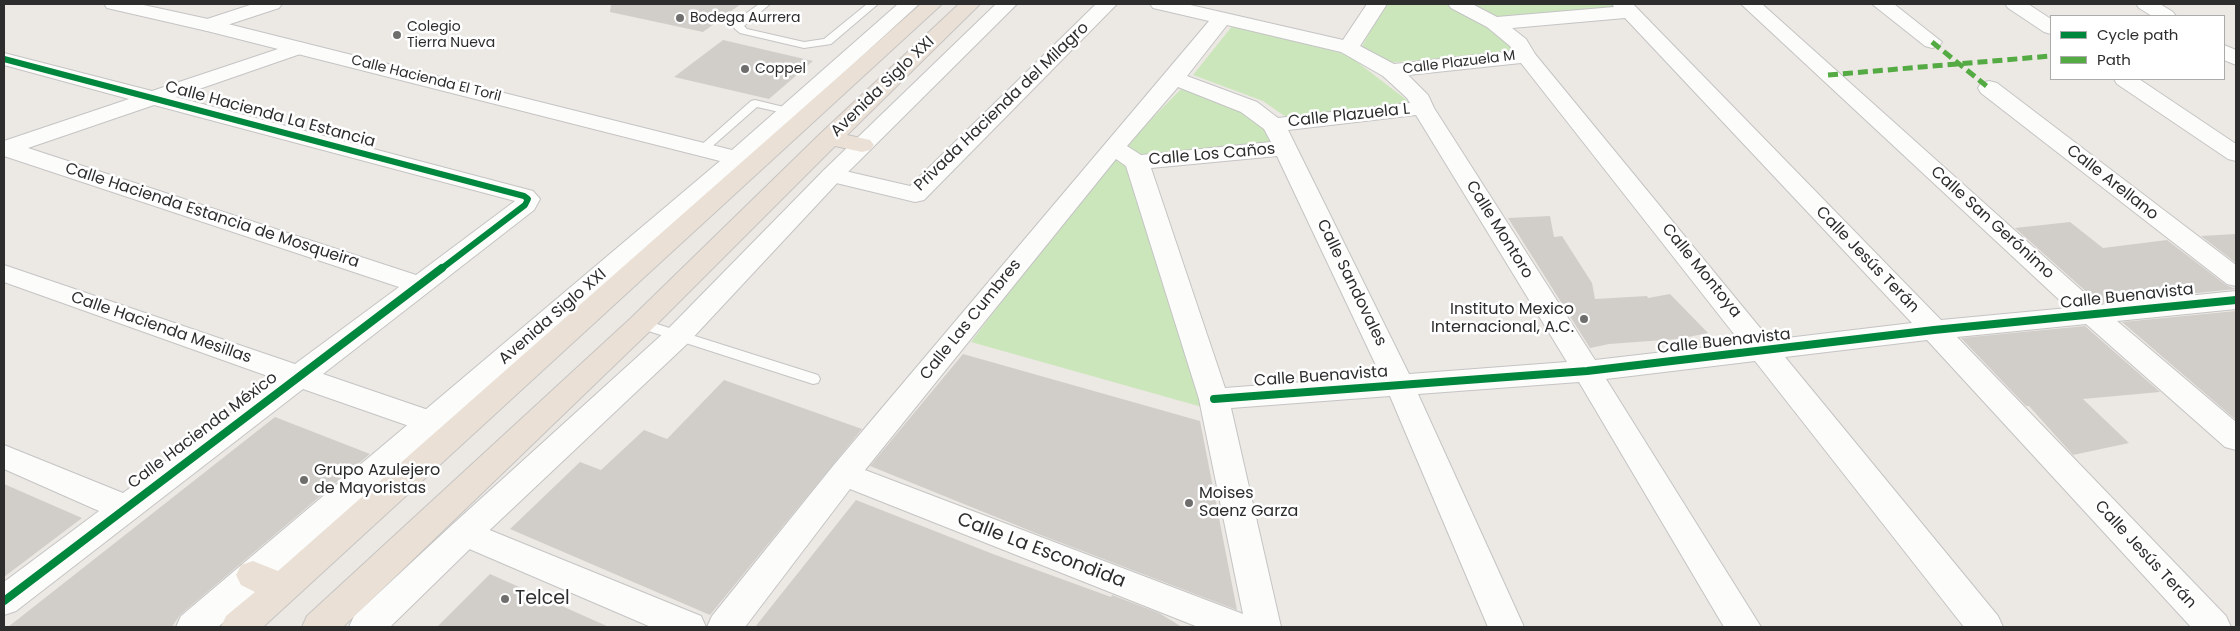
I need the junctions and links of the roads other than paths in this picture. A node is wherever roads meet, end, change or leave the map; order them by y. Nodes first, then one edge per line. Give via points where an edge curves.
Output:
1 (114, 4) edge
2 (272, 4) edge
3 (765, 4) edge
4 (873, 4) edge
5 (909, 4) edge
6 (932, 4) edge
7 (970, 4) edge
8 (1007, 4) edge
9 (1107, 4) edge
10 (1160, 4) edge
11 (1377, 4) edge
12 (1458, 4) edge
13 (1751, 4) edge
14 (1882, 4) edge
15 (2015, 4) edge
16 (2146, 4) edge
17 (1625, 8) edge
18 (2164, 15) edge
19 (1223, 18) junction
20 (1494, 23) junction
21 (208, 25) junction
22 (2050, 27) edge
23 (1932, 42) dead end
24 (299, 48) junction
25 (1348, 48) junction
26 (2225, 52) edge
27 (1526, 56) junction
28 (4, 59) edge
29 (2236, 59) edge
30 (1391, 71) junction
31 (1174, 78) junction
32 (2126, 80) edge
33 (1989, 88) dead end
34 (151, 98) junction
35 (1423, 108) junction
36 (788, 111) junction
37 (1280, 136) junction
38 (830, 138) junction
39 (862, 145) junction
40 (4, 148) edge
41 (703, 148) junction
42 (2236, 154) edge
43 (1125, 155) junction
44 (736, 158) junction
45 (832, 175) junction
46 (528, 199) joint
47 (4, 273) edge
48 (2236, 278) edge
49 (420, 285) junction
50 (2236, 300) edge
51 (2093, 315) junction
52 (640, 324) junction
53 (1934, 330) junction
54 (677, 337) junction
55 (1765, 351) junction
56 (1587, 371) junction
57 (299, 376) junction
58 (813, 379) dead end
59 (1400, 386) junction
60 (1214, 399) junction
61 (432, 423) junction
62 (2236, 439) edge
63 (4, 456) edge
64 (844, 474) junction
65 (124, 508) junction
66 (464, 533) junction
67 (267, 582) junction
68 (4, 601) edge
69 (194, 627) edge
70 (239, 627) edge
71 (320, 627) edge
72 (367, 627) edge
73 (688, 627) edge
74 (725, 627) edge
75 (1237, 627) edge
76 (1263, 627) edge
77 (1506, 627) edge
78 (1743, 627) edge
79 (1985, 627) edge
80 (2213, 627) edge

1 - 21 street, Calle Hacienda El Toril
2 - 21 street
3 - 4 lane via 739,27 744,31 804,45 827,42
5 - 36 street, Avenida Siglo XXI
6 - 67 highway, Avenida Siglo XXI
7 - 38 highway, Avenida Siglo XXI
8 - 39 street, Avenida Siglo XXI
9 - 45 street, Privada Hacienda del Milagro via 915,195
10 - 19 street, Calle Montoro
11 - 25 street
12 - 20 street, Calle Montoya
13 - 51 street, Calle San Gerónimo
14 - 23 street
15 - 22 street
16 - 18 street
17 - 20 street
17 - 53 street, Calle Jesús Terán
19 - 25 street, Calle Montoro
19 - 31 street, Calle Las Cumbres
20 - 27 street, Calle Montoya via 1519,43
21 - 24 street, Calle Hacienda El Toril
24 - 34 street
24 - 41 street, Calle Hacienda El Toril
25 - 30 street, Calle Montoro
26 - 29 street
27 - 30 street, Calle Plazuela M
27 - 55 street, Calle Montoya
28 - 34 street, Calle Hacienda La Estancia
30 - 35 street, Calle Montoro via 1417,95
31 - 37 street, Calle Sandovales via 1250,107
31 - 43 street, Calle Las Cumbres
32 - 42 street
33 - 48 street, Calle Arellano
34 - 40 street
34 - 46 street, Calle Hacienda La Estancia
35 - 37 street, Calle Plazuela L
35 - 56 street, Calle Montoro
36 - 41 lane via 755,103
36 - 44 street, Avenida Siglo XXI
37 - 43 street, Calle Los Caños
37 - 59 street, Calle Sandovales
38 - 39 highway
38 - 52 highway, Avenida Siglo XXI
39 - 45 street, Avenida Siglo XXI
40 - 49 street, Calle Hacienda Estancia de Mosqueira
41 - 44 street, Calle Hacienda El Toril
43 - 60 street
43 - 64 street, Calle Las Cumbres
44 - 61 street, Avenida Siglo XXI
45 - 54 street, Avenida Siglo XXI
46 - 49 street, Calle Hacienda México via 525,205
47 - 57 street, Calle Hacienda Mesillas
49 - 57 street, Calle Hacienda México
50 - 51 street, Calle Buenavista
51 - 53 street, Calle Buenavista
51 - 62 street, Calle San Gerónimo
52 - 54 lane
52 - 71 highway, Avenida Siglo XXI
53 - 55 street, Calle Buenavista
53 - 80 street, Calle Jesús Terán
54 - 58 lane
54 - 66 street, Avenida Siglo XXI
55 - 56 street, Calle Buenavista
55 - 79 street, Calle Montoya
56 - 59 street, Calle Buenavista
56 - 78 street, Calle Montoro
57 - 61 street, Calle Hacienda Mesillas
57 - 65 street, Calle Hacienda México
59 - 60 street, Calle Buenavista
59 - 77 street, Calle Sandovales
60 - 76 street
61 - 67 street, Avenida Siglo XXI
63 - 65 street
64 - 74 street, Calle Las Cumbres
64 - 75 street, Calle La Escondida
65 - 68 street, Calle Hacienda México
66 - 72 street, Avenida Siglo XXI
66 - 73 street
67 - 69 street, Avenida Siglo XXI
67 - 70 highway, Avenida Siglo XXI

